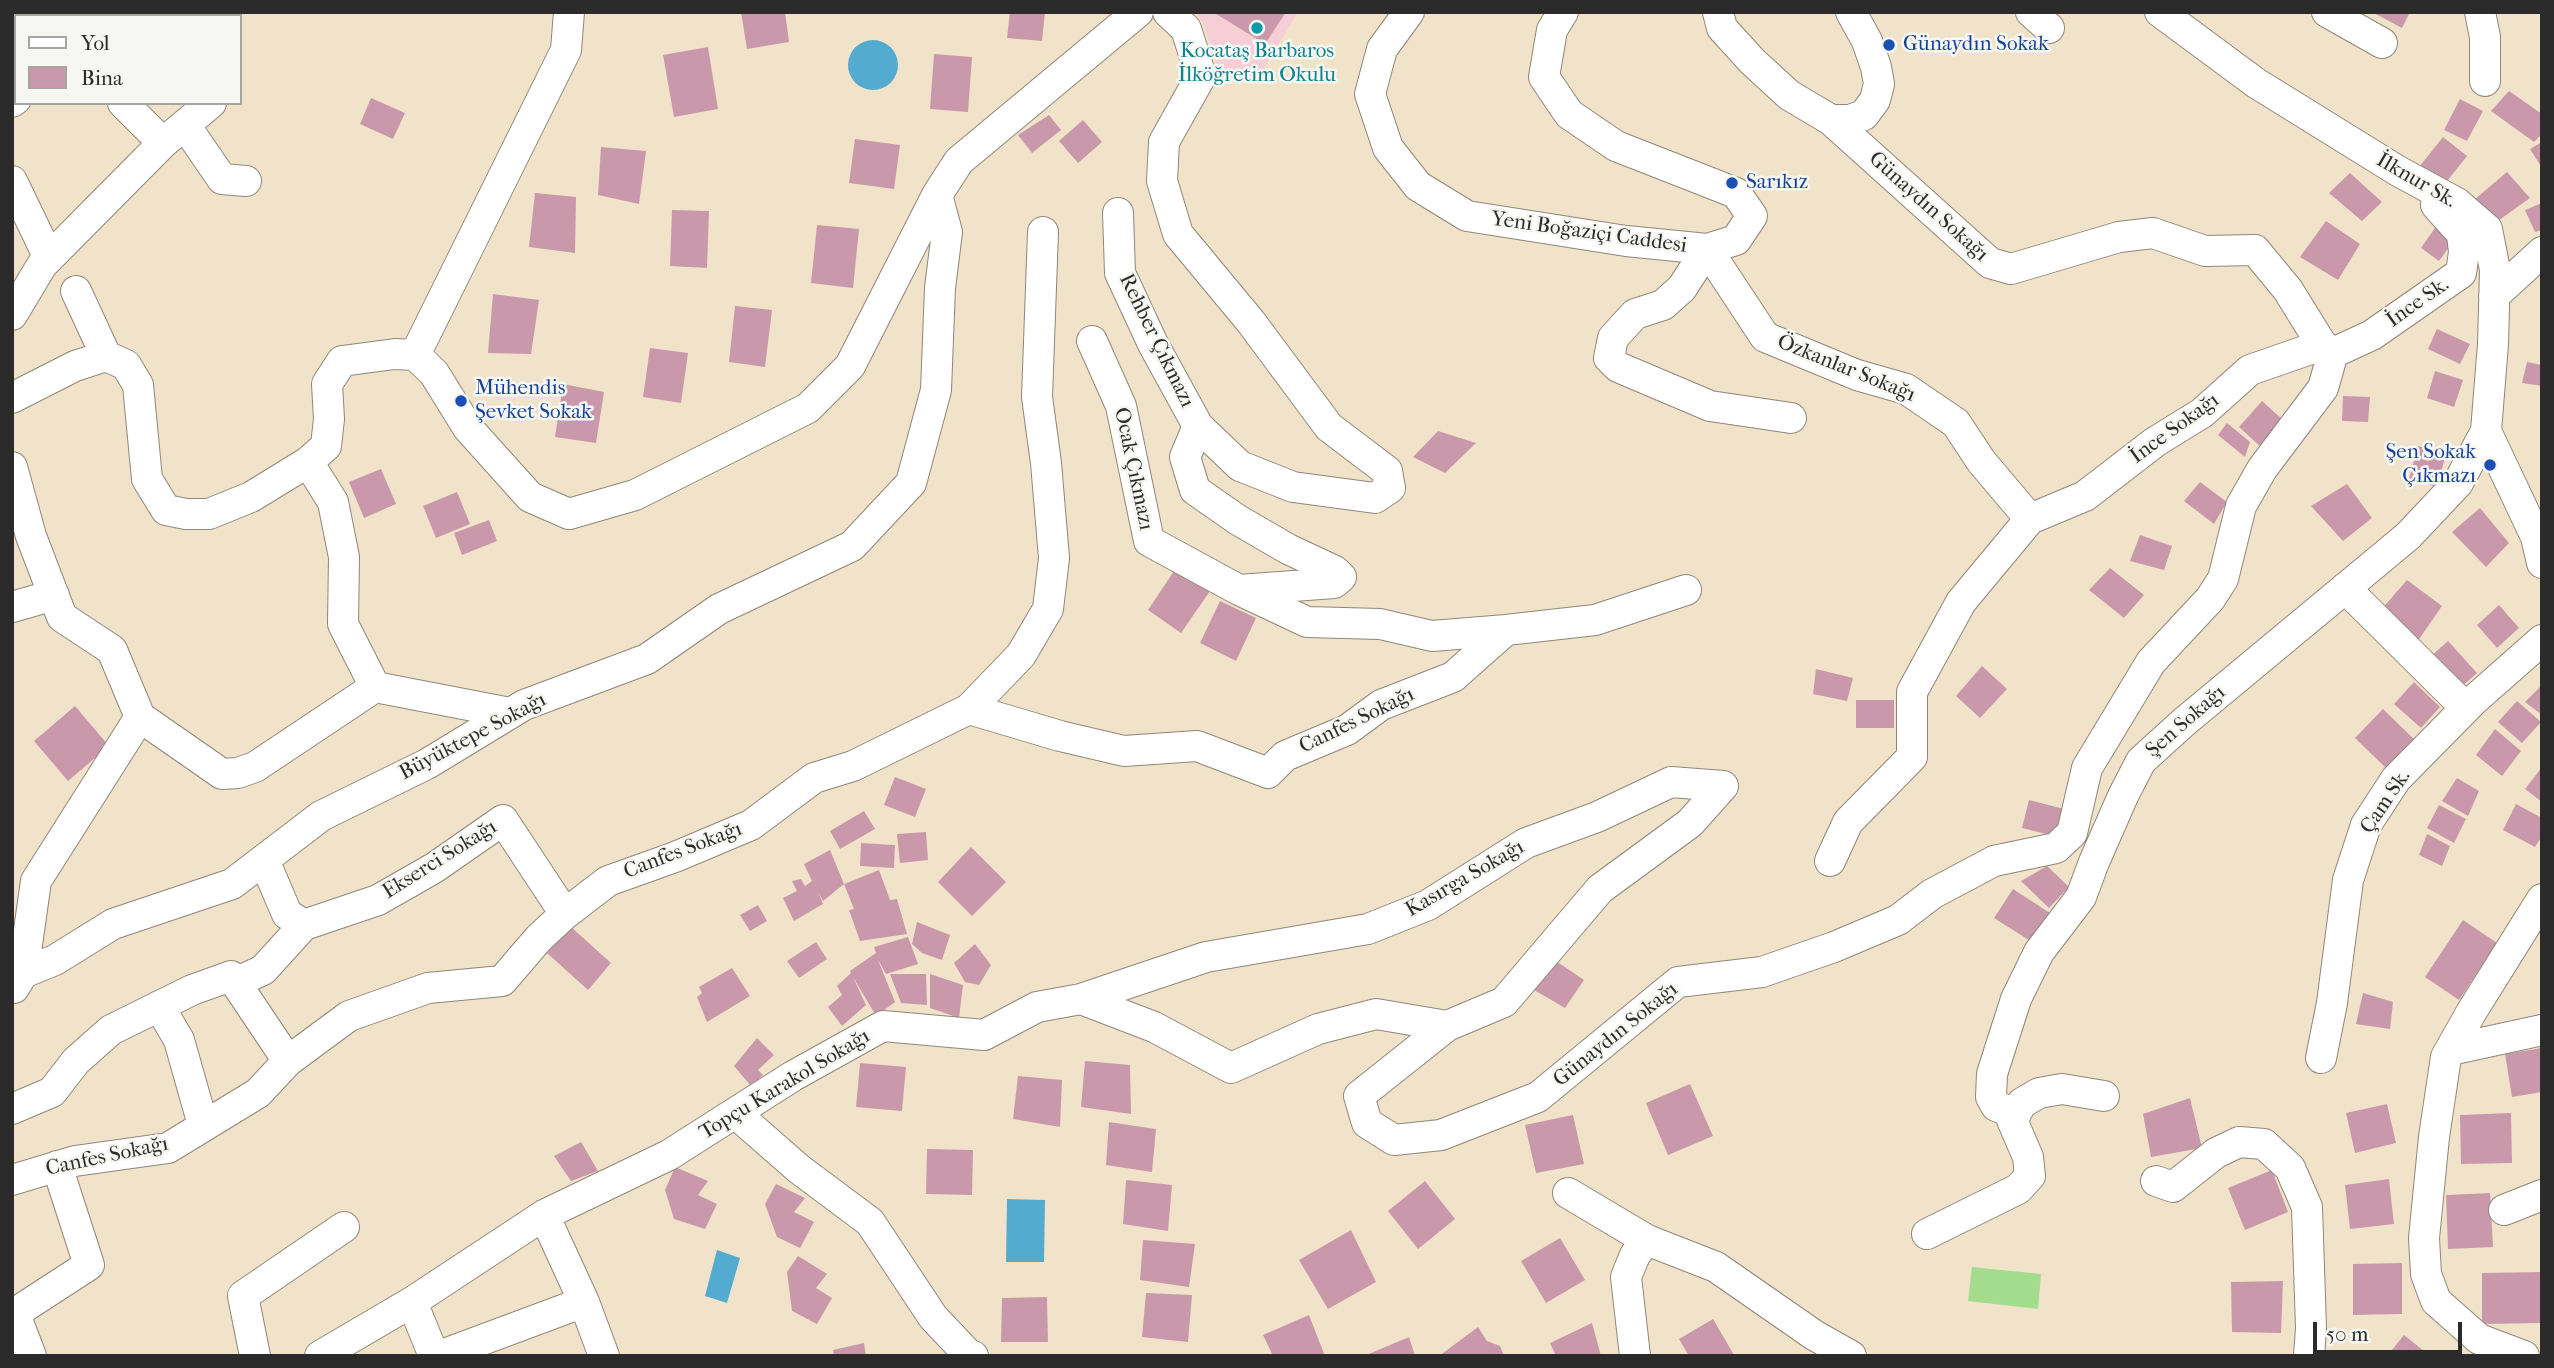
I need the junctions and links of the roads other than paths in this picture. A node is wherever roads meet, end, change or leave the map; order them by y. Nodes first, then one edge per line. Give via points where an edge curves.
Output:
1 (569, 12) edge
2 (1138, 12) edge
3 (1168, 12) edge
4 (1409, 12) edge
5 (1563, 12) edge
6 (1718, 12) edge
7 (1851, 12) edge
8 (2160, 12) edge
9 (2327, 12) edge
10 (2480, 12) edge
11 (2382, 43) dead end
12 (2485, 81) dead end
13 (126, 105) edge
14 (209, 105) edge
15 (1831, 120) junction
16 (174, 134) junction
17 (2398, 171) junction
18 (12, 181) edge
19 (246, 181) dead end
20 (937, 195) junction
21 (1118, 213) dead end
22 (1043, 232) dead end
23 (1707, 249) junction
24 (2542, 252) edge
25 (50, 258) junction
26 (76, 291) dead end
27 (2494, 296) junction
28 (12, 315) edge
29 (1092, 341) dead end
30 (2328, 349) junction
31 (415, 355) junction
32 (106, 356) junction
33 (12, 398) edge
34 (1791, 418) dead end
35 (1198, 426) junction
36 (2486, 431) junction
37 (308, 462) junction
38 (12, 467) edge
39 (2030, 519) junction
40 (22, 540) edge
41 (2542, 563) edge
42 (2344, 588) junction
43 (1239, 590) junction
44 (1686, 590) dead end
45 (54, 595) junction
46 (12, 607) edge
47 (1506, 630) junction
48 (2542, 640) edge
49 (375, 687) junction
50 (2466, 708) junction
51 (969, 709) junction
52 (510, 713) junction
53 (140, 717) junction
54 (2112, 725) junction
55 (2105, 836) junction
56 (264, 860) junction
57 (1830, 861) dead end
58 (2542, 899) edge
59 (565, 914) junction
60 (304, 925) junction
61 (18, 982) edge
62 (235, 983) junction
63 (1081, 999) junction
64 (159, 1006) junction
65 (1447, 1026) junction
66 (2542, 1030) edge
67 (2450, 1050) junction
68 (2321, 1058) dead end
69 (288, 1061) junction
70 (2105, 1096) dead end
71 (12, 1109) edge
72 (735, 1113) junction
73 (2015, 1114) junction
74 (203, 1125) junction
75 (57, 1166) junction
76 (12, 1180) edge
77 (2156, 1181) dead end
78 (1568, 1193) dead end
79 (2542, 1195) edge
80 (2504, 1210) dead end
81 (544, 1215) junction
82 (344, 1227) dead end
83 (1927, 1234) dead end
84 (1647, 1240) junction
85 (412, 1302) junction
86 (583, 1302) junction
87 (13, 1315) edge
88 (32, 1356) edge
89 (255, 1356) edge
90 (320, 1356) edge
91 (436, 1356) edge
92 (604, 1356) edge
93 (974, 1356) edge
94 (1635, 1356) edge
95 (1851, 1356) edge
96 (2309, 1356) edge
97 (2524, 1356) edge

1 - 31 street via 566,50
2 - 20 street via 959,161
3 - 35 street via 1186,29 1201,76 1164,142 1162,181 1178,234 1329,427 1387,471 1390,488 1375,498 1293,487 1240,466
4 - 23 street, Yeni Boğaziçi Caddesi via 1382,49 1370,94 1388,148 1418,186 1467,216
5 - 23 street, Yeni Boğaziçi Caddesi via 1552,30 1544,77 1569,114 1616,146 1736,193 1752,216 1736,240
6 - 15 street via 1722,27 1752,61 1790,95
7 - 15 street via 1867,41 1879,84 1864,115
8 - 17 street, İlknur Sk. via 2256,83
9 - 11 street
10 - 12 street
13 - 16 street
14 - 16 street
15 - 30 street, Günaydın Sokağı via 1990,263 2011,269 2119,237 2153,233 2205,251 2255,250
16 - 19 street via 222,179
16 - 25 street
17 - 27 street, İlknur Sk. via 2457,202 2487,229 2495,270
17 - 30 street, İnce Sk. via 2447,214 2462,234 2461,273 2372,335
18 - 25 street
20 - 31 street via 850,366 817,400 635,495 569,514 530,497 468,428 434,373
20 - 52 street, Büyüktepe Sokağı via 947,232 936,390 911,483 852,546 719,609 647,659
21 - 35 street, Rehber Çıkmazı via 1120,273
22 - 51 street via 1037,397 1054,558 1048,609 1021,655
23 - 34 street via 1682,288 1662,305 1635,314 1613,338 1609,358 1618,367 1710,406
23 - 39 street, Özkanlar Sokağı via 1765,337 1857,375 1906,389 1956,423
24 - 27 street
25 - 28 street
26 - 32 street
27 - 36 street, İlknur Sk.
29 - 43 street, Ocak Çıkmazı via 1121,406 1149,541
30 - 39 street, İnce Sokağı via 2250,370 2202,413 2155,442 2085,496
30 - 54 street, Günaydın Sokağı via 2323,388 2262,469 2241,506 2224,579 2151,662
31 - 37 street via 342,361 327,384 326,446
32 - 33 street via 75,366
32 - 37 street via 127,365 138,385 147,479 166,510 209,514 251,498
35 - 43 street via 1185,457 1195,491 1341,577 1334,583
36 - 41 street, İlknur Sk. via 2536,537
36 - 42 street, Şen Sokağı via 2458,484 2407,536
37 - 49 street via 333,502 345,557 343,624
38 - 40 street
39 - 57 street via 1961,602 1912,692 1912,757 1848,822
40 - 45 street
42 - 50 street
42 - 55 street, Şen Sokağı via 2141,761
43 - 47 street via 1307,621 1380,624 1432,636
44 - 47 street via 1595,620
45 - 46 street
45 - 53 street via 62,617 112,650
47 - 51 street, Canfes Sokağı via 1453,677 1381,705 1347,730 1285,756 1268,773 1198,746 1124,751
48 - 50 street, Çam Sk.
49 - 52 street
49 - 53 street via 255,767 238,773 222,774
50 - 68 street, Çam Sk. via 2396,779 2366,825 2348,880
51 - 59 street, Canfes Sokağı via 853,765 814,778 751,825 608,881
52 - 56 street, Büyüktepe Sokağı via 427,764 321,816
53 - 61 street via 36,881
54 - 55 street via 2100,805
54 - 65 street, Günaydın Sokağı via 2087,768 2072,833 2056,848 1994,861 1932,894 1898,920 1834,947 1762,972 1678,982 1538,1097 1526,1102 1441,1135 1394,1140 1367,1124 1359,1096
55 - 73 street, Şen Sokağı via 2081,897 2039,952 2004,1035 1992,1074 1991,1097 1996,1107
56 - 60 street via 287,914
56 - 61 street, Büyüktepe Sokağı via 232,884 113,924
58 - 67 street
59 - 60 street, Ekserci Sokağı via 503,820 434,868 377,900
59 - 69 street, Canfes Sokağı via 502,981 428,988 349,1016
60 - 62 street via 263,970
62 - 64 street via 231,976
62 - 69 street
63 - 65 street via 1154,1027 1231,1068 1318,1029 1376,1014
63 - 65 street, Kasırga Sokağı via 1206,957 1368,929 1428,905 1526,844 1671,782 1723,786 1690,823 1600,889 1504,1002
63 - 72 street, Topçu Karakol Sokağı via 1037,1007 984,1035 883,1026
64 - 71 street via 111,1030 76,1061 51,1092
64 - 74 street via 179,1040
66 - 67 street
67 - 97 street via 2434,1137 2424,1237 2426,1274 2436,1301 2479,1339
69 - 74 street, Canfes Sokağı via 258,1093
70 - 73 street via 2062,1089 2039,1093 2021,1103
72 - 81 street, Topçu Karakol Sokağı via 669,1155
72 - 93 street via 870,1222 933,1317
73 - 83 street via 2012,1120 2028,1157 2030,1176 2018,1189
74 - 75 street, Canfes Sokağı via 168,1148
75 - 76 street, Canfes Sokağı
75 - 87 street via 89,1265
77 - 96 street via 2173,1187 2216,1153 2239,1142 2264,1144 2290,1168 2307,1207
78 - 84 street
79 - 80 street
81 - 85 street, Topçu Karakol Sokağı
81 - 86 street
82 - 89 street via 243,1296
84 - 94 street via 1626,1277
84 - 95 street via 1716,1268
85 - 90 street, Topçu Karakol Sokağı
85 - 91 street
86 - 91 street
86 - 92 street
87 - 88 street

